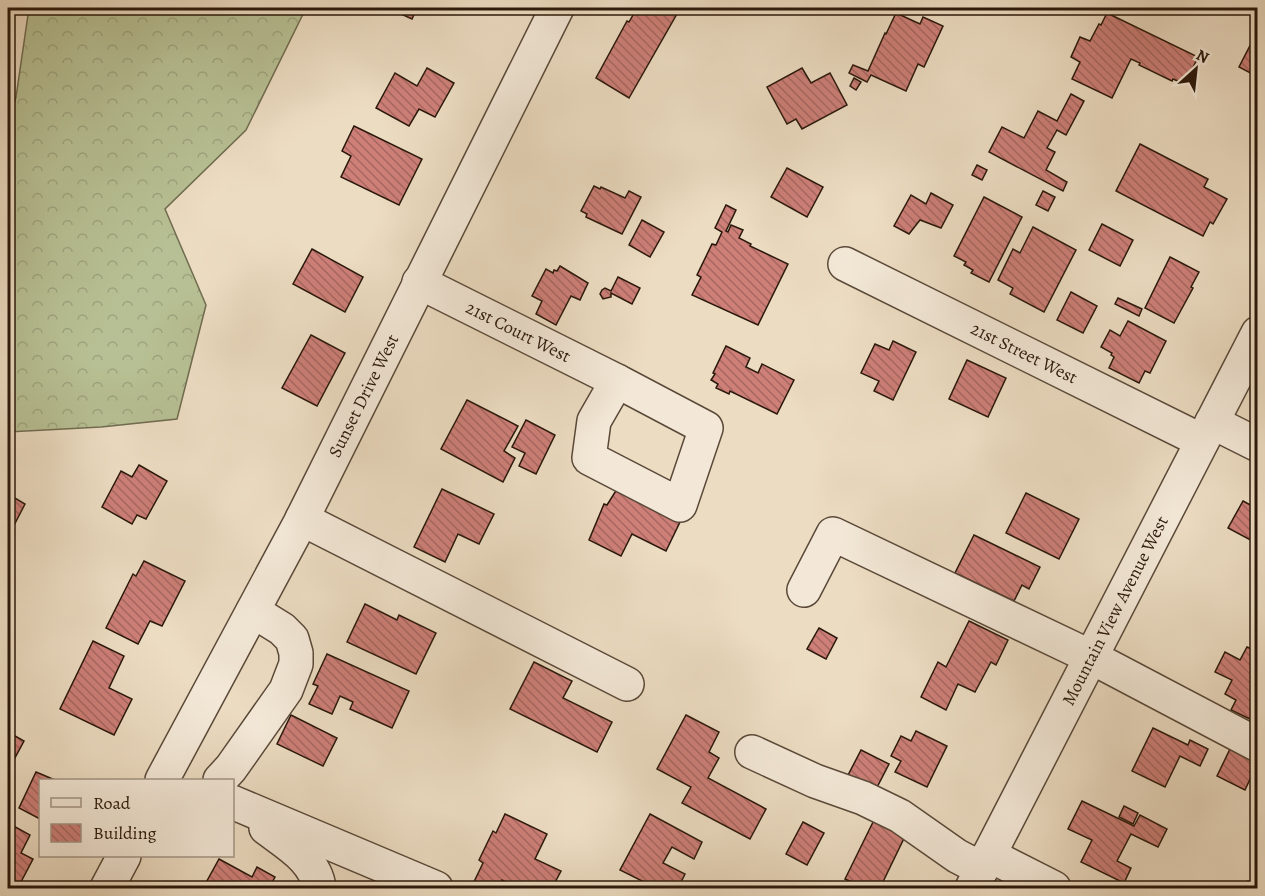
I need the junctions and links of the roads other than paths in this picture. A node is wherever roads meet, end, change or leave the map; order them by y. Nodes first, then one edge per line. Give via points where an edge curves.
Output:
1 (556, 8) edge
2 (844, 264) dead end
3 (419, 282) junction
4 (1257, 333) edge
5 (617, 381) dead end
6 (1207, 431) junction
7 (1257, 445) edge
8 (302, 519) junction
9 (804, 590) dead end
10 (253, 611) junction
11 (1091, 657) junction
12 (627, 684) dead end
13 (1257, 745) edge
14 (752, 752) dead end
15 (170, 778) edge
16 (221, 779) edge
17 (234, 804) edge
18 (234, 804) edge
19 (123, 857) edge
20 (981, 871) edge
21 (107, 888) edge
22 (319, 888) edge
23 (436, 888) edge
24 (1054, 888) edge

1 - 3 street, Sunset Drive West
2 - 6 street, 21st Street West
3 - 5 street, 21st Court West
3 - 8 street, Sunset Drive West
4 - 6 street, Mountain View Avenue West
6 - 7 street, 21st Street West
6 - 11 street, Mountain View Avenue West
8 - 10 street, Sunset Drive West
8 - 12 street
9 - 11 street via 833,534
10 - 15 street, Sunset Drive West
10 - 16 street via 292,639 296,664 286,690
11 - 13 street
11 - 20 street, Mountain View Avenue West
14 - 20 street via 900,816
17 - 22 street via 295,849 313,869
18 - 23 street
19 - 21 street
20 - 24 street

